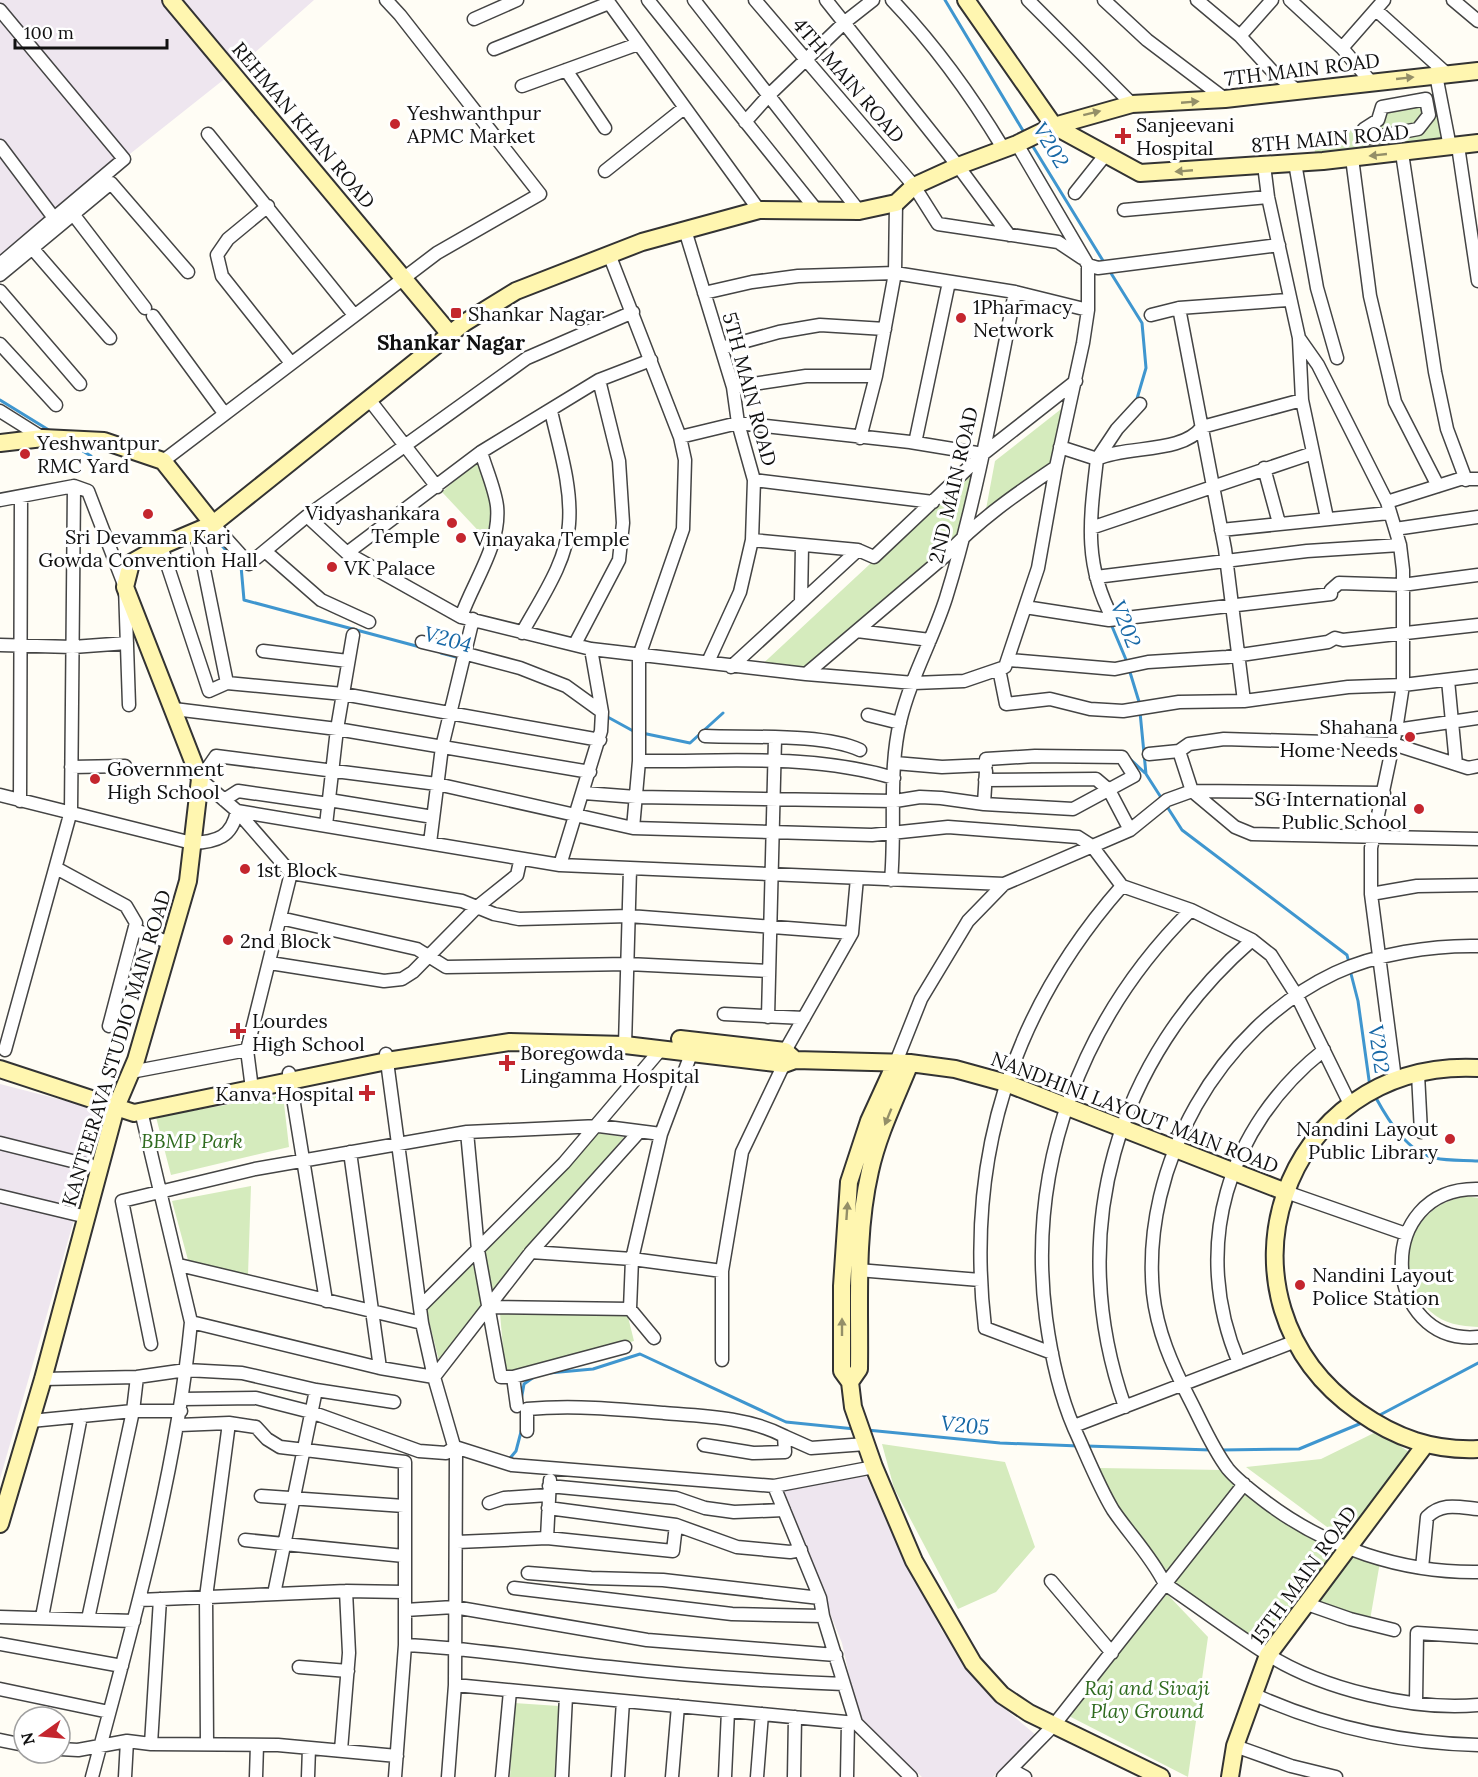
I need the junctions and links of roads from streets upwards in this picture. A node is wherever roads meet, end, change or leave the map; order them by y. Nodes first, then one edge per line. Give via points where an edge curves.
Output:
1 (171, 0) edge
2 (386, 0) edge
3 (517, 0) edge
4 (648, 0) edge
5 (694, 0) edge
6 (755, 0) edge
7 (826, 0) edge
8 (873, 0) edge
9 (892, 0) edge
10 (967, 0) edge
11 (1028, 0) edge
12 (1104, 0) edge
13 (1197, 0) edge
14 (1272, 0) edge
15 (1290, 0) edge
16 (1454, 0) edge
17 (608, 2) edge
18 (1380, 5) edge
19 (0, 10) edge
20 (474, 19) dead end
21 (1478, 21) edge
22 (845, 22) junction
23 (1240, 36) junction
24 (638, 44) junction
25 (1342, 48) junction
26 (494, 49) dead end
27 (806, 62) junction
28 (566, 70) junction
29 (1478, 71) edge
30 (1442, 74) junction
31 (1371, 82) junction
32 (522, 86) dead end
33 (1296, 90) junction
34 (770, 94) junction
35 (1225, 99) junction
36 (1419, 102) joint
37 (1132, 104) junction
38 (684, 108) junction
39 (746, 122) junction
40 (1054, 126) junction
41 (605, 128) dead end
42 (208, 134) dead end
43 (1478, 143) edge
44 (0, 146) edge
45 (1010, 146) junction
46 (1454, 147) junction
47 (1402, 153) junction
48 (1106, 154) junction
49 (1352, 158) junction
50 (1295, 163) junction
51 (1264, 165) junction
52 (958, 166) junction
53 (604, 171) dead end
54 (914, 186) junction
55 (1075, 193) dead end
56 (1268, 197) junction
57 (897, 203) junction
58 (268, 206) junction
59 (759, 210) junction
60 (1124, 210) dead end
61 (859, 211) junction
62 (818, 212) junction
63 (73, 214) junction
64 (54, 218) junction
65 (685, 230) junction
66 (1009, 235) junction
67 (1279, 245) junction
68 (32, 248) junction
69 (609, 254) junction
70 (0, 264) edge
71 (1091, 265) junction
72 (188, 272) dead end
73 (895, 273) junction
74 (0, 275) edge
75 (404, 278) junction
76 (1478, 281) edge
77 (949, 282) junction
78 (0, 291) edge
79 (1015, 292) junction
80 (704, 293) junction
81 (1288, 300) junction
82 (1179, 308) junction
83 (1088, 310) junction
84 (633, 312) junction
85 (354, 315) junction
86 (1151, 315) dead end
87 (885, 329) junction
88 (450, 333) junction
89 (110, 338) dead end
90 (1299, 338) junction
91 (0, 344) edge
92 (721, 348) junction
93 (1337, 358) dead end
94 (651, 360) junction
95 (291, 363) junction
96 (876, 376) junction
97 (599, 380) junction
98 (1076, 381) junction
99 (80, 384) dead end
100 (734, 387) junction
101 (368, 398) junction
102 (1302, 400) junction
103 (1140, 404) dead end
104 (56, 405) dead end
105 (0, 411) edge
106 (551, 411) junction
107 (224, 413) junction
108 (738, 423) junction
109 (1202, 427) junction
110 (680, 437) junction
111 (43, 438) junction
112 (860, 438) junction
113 (0, 443) edge
114 (915, 443) junction
115 (404, 446) junction
116 (1060, 447) junction
117 (481, 452) junction
118 (983, 453) junction
119 (1313, 453) junction
120 (1097, 459) junction
121 (163, 461) junction
122 (1056, 467) junction
123 (1264, 468) junction
124 (1472, 479) edge
125 (754, 480) junction
126 (1213, 485) junction
127 (74, 486) junction
128 (1438, 486) junction
129 (437, 488) junction
130 (21, 496) junction
131 (0, 500) edge
132 (933, 502) junction
133 (1388, 507) junction
134 (308, 516) junction
135 (1478, 517) edge
136 (1327, 518) junction
137 (1279, 523) junction
138 (204, 527) junction
139 (1091, 528) junction
140 (1395, 529) junction
141 (1221, 530) junction
142 (963, 536) junction
143 (752, 540) junction
144 (1400, 545) junction
145 (161, 546) junction
146 (802, 546) junction
147 (858, 550) junction
148 (265, 551) junction
149 (348, 553) junction
150 (1226, 561) junction
151 (1478, 575) edge
152 (1096, 577) junction
153 (1402, 585) junction
154 (125, 587) junction
155 (801, 601) junction
156 (1233, 606) junction
157 (1026, 607) junction
158 (467, 618) junction
159 (1113, 619) junction
160 (369, 622) dead end
161 (1478, 625) edge
162 (857, 631) junction
163 (522, 633) junction
164 (1402, 634) junction
165 (353, 635) dead end
166 (930, 640) junction
167 (422, 642) dead end
168 (127, 643) junction
169 (575, 644) junction
170 (0, 645) edge
171 (20, 646) junction
172 (73, 646) junction
173 (591, 649) junction
174 (263, 651) dead end
175 (1238, 655) junction
176 (463, 656) junction
177 (639, 656) junction
178 (1009, 660) junction
179 (348, 661) junction
180 (708, 662) junction
181 (732, 667) junction
182 (999, 669) junction
183 (806, 674) junction
184 (1478, 676) edge
185 (1448, 680) junction
186 (226, 683) junction
187 (914, 683) junction
188 (1403, 685) junction
189 (343, 694) junction
190 (1244, 701) junction
191 (129, 705) dead end
192 (174, 709) junction
193 (450, 713) junction
194 (868, 715) dead end
195 (602, 716) junction
196 (1478, 718) edge
197 (1453, 720) junction
198 (900, 723) junction
199 (337, 729) junction
200 (1396, 730) junction
201 (705, 736) dead end
202 (775, 739) junction
203 (600, 740) junction
204 (1393, 744) junction
205 (442, 747) junction
206 (860, 750) dead end
207 (1179, 751) junction
208 (896, 753) junction
209 (1149, 754) dead end
210 (775, 759) junction
211 (986, 759) junction
212 (639, 761) junction
213 (125, 766) dead end
214 (72, 767) junction
215 (1470, 768) edge
216 (333, 771) junction
217 (590, 772) junction
218 (894, 778) junction
219 (200, 779) junction
220 (985, 780) junction
221 (437, 784) junction
222 (1109, 790) junction
223 (1192, 791) junction
224 (584, 793) junction
225 (1384, 793) junction
226 (0, 795) edge
227 (636, 796) junction
228 (774, 797) junction
229 (224, 800) junction
230 (20, 801) junction
231 (895, 801) junction
232 (329, 802) junction
233 (984, 804) junction
234 (71, 811) junction
235 (237, 811) junction
236 (575, 815) junction
237 (433, 817) junction
238 (326, 825) junction
239 (633, 828) junction
240 (1130, 830) junction
241 (895, 832) junction
242 (773, 833) junction
243 (1374, 838) junction
244 (1478, 838) edge
245 (192, 843) junction
246 (430, 843) junction
247 (1092, 846) junction
248 (560, 865) junction
249 (519, 866) dead end
250 (56, 868) junction
251 (630, 869) junction
252 (291, 873) junction
253 (772, 874) junction
254 (857, 878) junction
255 (891, 880) junction
256 (1004, 884) junction
257 (1478, 885) edge
258 (1122, 886) junction
259 (1371, 894) junction
260 (477, 907) junction
261 (1191, 910) junction
262 (629, 916) junction
263 (280, 918) junction
264 (770, 927) junction
265 (136, 930) junction
266 (852, 933) junction
267 (1251, 940) junction
268 (170, 943) junction
269 (1478, 946) edge
270 (426, 956) junction
271 (1380, 959) junction
272 (270, 963) junction
273 (628, 964) junction
274 (769, 971) junction
275 (1297, 996) junction
276 (724, 1014) dead end
277 (768, 1017) junction
278 (804, 1018) junction
279 (109, 1026) dead end
280 (626, 1039) junction
281 (694, 1047) junction
282 (662, 1048) junction
283 (247, 1050) junction
284 (1324, 1050) junction
285 (386, 1057) junction
286 (788, 1058) junction
287 (1, 1059) edge
288 (903, 1062) junction
289 (1478, 1068) edge
290 (131, 1072) junction
291 (1418, 1074) junction
292 (290, 1077) junction
293 (1395, 1080) junction
294 (251, 1081) junction
295 (1006, 1083) junction
296 (117, 1104) junction
297 (1350, 1104) junction
298 (1066, 1106) junction
299 (141, 1112) junction
300 (598, 1126) junction
301 (1121, 1128) junction
302 (468, 1132) junction
303 (639, 1132) junction
304 (1421, 1132) dead end
305 (661, 1134) junction
306 (0, 1143) edge
307 (400, 1143) junction
308 (1176, 1149) junction
309 (350, 1152) junction
310 (302, 1161) junction
311 (99, 1168) junction
312 (1233, 1171) junction
313 (1478, 1189) edge
314 (161, 1191) junction
315 (1286, 1192) junction
316 (1, 1199) edge
317 (87, 1217) junction
318 (1406, 1234) junction
319 (478, 1250) junction
320 (531, 1252) junction
321 (632, 1259) junction
322 (180, 1265) junction
323 (858, 1270) junction
324 (722, 1271) junction
325 (980, 1280) junction
326 (326, 1301) junction
327 (490, 1306) junction
328 (420, 1307) junction
329 (630, 1309) junction
330 (371, 1311) junction
331 (191, 1322) junction
332 (422, 1323) junction
333 (1478, 1337) edge
334 (654, 1338) dead end
335 (1296, 1341) junction
336 (151, 1344) dead end
337 (625, 1347) dead end
338 (1052, 1353) junction
339 (722, 1360) dead end
340 (1239, 1363) junction
341 (380, 1368) junction
342 (186, 1370) junction
343 (137, 1377) junction
344 (434, 1377) junction
345 (513, 1377) junction
346 (43, 1379) junction
347 (850, 1382) junction
348 (1182, 1385) junction
349 (316, 1390) junction
350 (394, 1402) dead end
351 (182, 1405) junction
352 (517, 1406) dead end
353 (1125, 1407) junction
354 (311, 1412) junction
355 (132, 1415) junction
356 (81, 1420) junction
357 (31, 1421) junction
358 (229, 1423) junction
359 (179, 1425) junction
360 (1074, 1426) junction
361 (526, 1431) dead end
362 (863, 1434) junction
363 (784, 1436) junction
364 (704, 1445) dead end
365 (1425, 1445) junction
366 (1478, 1449) edge
367 (303, 1450) junction
368 (456, 1450) junction
369 (874, 1467) junction
370 (551, 1468) junction
371 (1244, 1484) junction
372 (774, 1486) junction
373 (549, 1491) junction
374 (261, 1496) dead end
375 (293, 1499) junction
376 (489, 1503) dead end
377 (404, 1506) junction
378 (548, 1508) junction
379 (1478, 1509) edge
380 (784, 1510) junction
381 (0, 1524) edge
382 (676, 1525) junction
383 (547, 1538) junction
384 (245, 1540) dead end
385 (457, 1542) junction
386 (284, 1545) junction
387 (1349, 1548) junction
388 (801, 1550) junction
389 (404, 1556) junction
390 (1422, 1568) junction
391 (1478, 1572) edge
392 (528, 1573) dead end
393 (1051, 1581) dead end
394 (1165, 1584) junction
395 (514, 1588) dead end
396 (346, 1591) junction
397 (404, 1592) junction
398 (274, 1594) junction
399 (206, 1597) junction
400 (820, 1598) junction
401 (160, 1599) junction
402 (139, 1600) junction
403 (1306, 1604) junction
404 (454, 1607) junction
405 (405, 1610) junction
406 (823, 1616) junction
407 (0, 1617) edge
408 (42, 1617) junction
409 (88, 1619) junction
410 (134, 1621) junction
411 (1394, 1630) dead end
412 (1478, 1637) edge
413 (0, 1644) edge
414 (405, 1645) junction
415 (455, 1647) junction
416 (1112, 1653) junction
417 (836, 1655) junction
418 (1269, 1655) junction
419 (122, 1666) junction
420 (299, 1667) dead end
421 (348, 1671) junction
422 (844, 1684) junction
423 (455, 1685) junction
424 (0, 1689) edge
425 (510, 1691) junction
426 (1253, 1694) junction
427 (566, 1696) junction
428 (623, 1701) junction
429 (1416, 1702) junction
430 (1478, 1705) edge
431 (678, 1706) junction
432 (728, 1711) junction
433 (110, 1712) junction
434 (762, 1714) junction
435 (795, 1717) junction
436 (852, 1722) junction
437 (1054, 1725) junction
438 (127, 1741) junction
439 (207, 1743) junction
440 (101, 1744) junction
441 (151, 1744) junction
442 (257, 1745) junction
443 (1478, 1745) edge
444 (1235, 1746) junction
445 (309, 1748) junction
446 (72, 1750) edge
447 (341, 1750) junction
448 (397, 1756) junction
449 (899, 1772) edge
450 (1008, 1773) edge
451 (92, 1777) edge
452 (125, 1777) edge
453 (256, 1777) edge
454 (308, 1777) edge
455 (396, 1777) edge
456 (448, 1777) edge
457 (501, 1777) edge
458 (562, 1777) edge
459 (618, 1777) edge
460 (672, 1777) edge
461 (725, 1777) edge
462 (757, 1777) edge
463 (794, 1777) edge
464 (847, 1777) edge
465 (911, 1777) edge
466 (1025, 1777) edge
467 (1161, 1777) edge
468 (1230, 1777) edge
469 (1336, 1777) edge

1 - 75 street, REHMAN KHAN ROAD
2 - 75 street via 540,194 472,231
3 - 20 street
4 - 39 street
5 - 34 street
6 - 27 street, 4TH MAIN ROAD
7 - 22 street
8 - 22 street
9 - 45 street via 922,31
10 - 40 street
11 - 37 street
12 - 35 street via 1147,40
13 - 23 street
14 - 23 street
15 - 25 street
16 - 21 street
17 - 24 street
17 - 26 street
18 - 25 street
18 - 30 street
19 - 64 street via 124,159
22 - 27 street
22 - 52 street
23 - 33 street via 1274,73
24 - 28 street
24 - 38 street
25 - 31 street
27 - 34 street
27 - 54 street, 4TH MAIN ROAD
28 - 32 street
28 - 41 street
29 - 30 street, 7TH MAIN ROAD
31 -> 30 street, 7TH MAIN ROAD
30 - 46 street
31 - 33 street, 7TH MAIN ROAD
33 - 35 street, 7TH MAIN ROAD
34 - 39 street
34 - 61 street
37 -> 35 street, 7TH MAIN ROAD
36 - 36 street via 1426,99 1429,115 1418,129 1370,138 1364,129 1378,120 1382,107
40 -> 37 street, 7TH MAIN ROAD
38 - 53 street
38 - 59 street
39 - 62 street
40 - 45 street, 7TH MAIN ROAD
40 - 48 street, 8TH MAIN ROAD
42 - 58 street
43 - 46 street, 8TH MAIN ROAD
44 - 64 street
45 - 52 street, 7TH MAIN ROAD
45 - 71 street
46 - 47 street, 8TH MAIN ROAD
46 - 76 street
47 -> 49 street, 8TH MAIN ROAD
47 - 124 street via 1447,429
51 -> 48 street, 8TH MAIN ROAD via 1140,173
48 - 55 street
49 - 50 street, 8TH MAIN ROAD
49 - 128 street via 1370,296 1395,402
50 - 51 street, 8TH MAIN ROAD
50 - 93 street via 1317,288
51 - 56 street
52 - 54 street, 7TH MAIN ROAD
52 - 66 street
54 - 57 street
54 - 66 street, 4TH MAIN ROAD via 938,224
56 - 60 street
56 - 67 street
57 - 61 street
57 - 73 street
58 - 85 street
58 - 95 street via 228,239 217,255 222,276
59 - 62 street
59 - 65 street
61 - 62 street
63 - 68 street
63 - 72 street via 111,183
63 - 107 street
64 - 70 street
65 - 69 street
65 - 80 street, 5TH MAIN ROAD
66 - 71 street, 4TH MAIN ROAD via 1058,242
67 - 71 street
67 - 81 street
68 - 74 street
68 - 89 street
69 - 84 street
69 - 88 street via 516,291
71 - 83 street
73 - 77 street
73 - 80 street via 798,276
73 - 87 street
75 - 85 street
75 - 88 street, REHMAN KHAN ROAD
77 - 79 street
77 - 114 street
78 - 99 street
79 - 83 street
79 - 118 street, 2ND MAIN ROAD
80 - 92 street, 5TH MAIN ROAD
81 - 82 street
81 - 90 street
82 - 86 street
82 - 109 street
83 - 98 street
84 - 94 street
84 - 115 street via 526,358
85 - 95 street
87 - 92 street via 820,325
87 - 96 street
88 - 101 street
90 - 102 street
90 - 133 street via 1318,365
91 - 104 street
92 - 100 street, 5TH MAIN ROAD
94 - 97 street
94 - 110 street
95 - 107 street
96 - 100 street via 806,376
96 - 112 street
97 - 106 street
97 - 169 street via 619,461 623,523 619,560
98 - 116 street
98 - 118 street
100 - 108 street, 5TH MAIN ROAD
101 - 115 street
101 - 138 street
102 - 109 street
102 - 119 street
103 - 120 street
105 - 111 street
106 - 117 street
106 - 163 street via 567,483 570,525 558,565
107 - 121 street
108 - 110 street
108 - 112 street
108 - 125 street, 5TH MAIN ROAD
109 - 120 street via 1195,436
109 - 126 street
110 - 177 street via 685,460 683,529
111 - 113 street
111 - 121 street via 104,441
112 - 114 street
114 - 118 street
115 - 129 street
115 - 134 street
116 - 120 street
116 - 122 street
117 - 129 street
117 - 158 street via 497,507 491,548 475,580
118 - 132 street
118 - 142 street, 2ND MAIN ROAD
119 - 123 street
119 - 136 street
120 - 139 street
121 - 138 street
122 - 142 street
122 - 157 street via 1038,568
123 - 126 street
123 - 137 street
124 - 128 street
125 - 132 street
125 - 143 street, 5TH MAIN ROAD
126 - 139 street
126 - 141 street
127 - 130 street
127 - 154 street via 88,491
127 - 172 street
128 - 133 street
129 - 149 street
130 - 131 street
130 - 171 street
132 - 147 street via 874,557
133 - 136 street
133 - 140 street
134 - 148 street
134 - 149 street
135 - 140 street
136 - 137 street
137 - 141 street
138 - 145 street
138 - 148 street via 249,564
138 - 186 street
139 - 152 street
140 - 144 street
141 - 150 street
142 - 162 street
142 - 166 street, 2ND MAIN ROAD
143 - 146 street
143 - 180 street, 5TH MAIN ROAD via 740,592
144 - 150 street
144 - 153 street
145 - 154 street via 131,563
145 - 186 street via 208,689 211,692
146 - 147 street
146 - 155 street
147 - 155 street
148 - 160 street via 321,600
149 - 158 street
150 - 152 street
150 - 156 street
151 - 153 street
152 - 159 street via 1099,594
153 - 156 street via 1339,584 1330,594
153 - 164 street
154 - 168 street
154 - 192 street, KANTEERAVA STUDIO MAIN ROAD
155 - 181 street
156 - 159 street
156 - 175 street
157 - 159 street
157 - 178 street
158 - 163 street
158 - 176 street
161 - 164 street
162 - 166 street
162 - 183 street
163 - 169 street
164 - 175 street via 1335,638
164 - 188 street
165 - 179 street
166 - 187 street, 2ND MAIN ROAD
167 - 176 street
168 - 172 street
168 - 191 street
169 - 173 street
170 - 171 street
171 - 172 street
171 - 230 street
172 - 214 street
173 - 177 street
173 - 195 street
174 - 179 street
175 - 178 street via 1148,662 1115,669
175 - 190 street
176 - 193 street
176 - 195 street via 520,668 566,686
177 - 180 street
177 - 212 street
178 - 182 street
179 - 189 street
180 - 181 street
181 - 183 street
182 - 187 street via 964,681
182 - 190 street via 1006,704 1050,699 1090,709 1123,711 1179,702
183 - 187 street
184 - 185 street
185 - 188 street
185 - 197 street
186 - 189 street
187 - 198 street, 2ND MAIN ROAD
188 - 190 street via 1348,687
188 - 200 street
189 - 193 street
189 - 199 street
192 - 199 street
192 - 219 street, KANTEERAVA STUDIO MAIN ROAD
193 - 203 street
193 - 205 street
194 - 198 street
195 - 203 street
196 - 197 street
197 - 200 street
197 - 215 street
198 - 208 street, 2ND MAIN ROAD
199 - 205 street
199 - 216 street
200 - 204 street
201 - 202 street
202 - 206 street via 808,740
202 - 210 street
203 - 217 street
204 - 207 street via 1224,739 1188,744
204 - 215 street
204 - 225 street
205 - 217 street
205 - 221 street
207 - 209 street
207 - 223 street
208 - 211 street via 942,767
208 - 218 street, 2ND MAIN ROAD
210 - 212 street
210 - 218 street via 854,768
210 - 228 street
211 - 220 street
211 - 222 street via 1122,756 1134,776
212 - 227 street
213 - 214 street
214 - 234 street
216 - 219 street via 216,756
216 - 221 street
216 - 232 street
217 - 224 street
218 - 231 street, 2ND MAIN ROAD
219 - 229 street
219 - 245 street, KANTEERAVA STUDIO MAIN ROAD
220 - 222 street via 1096,779
220 - 233 street
221 - 236 street
221 - 237 street
222 - 233 street via 1073,809
222 - 240 street
223 - 225 street
223 - 240 street via 1167,800
223 - 243 street via 1235,827 1252,834
224 - 227 street
224 - 236 street
225 - 243 street
226 - 230 street
227 - 228 street
227 - 239 street
228 - 231 street
228 - 242 street
229 - 232 street via 238,791
229 - 235 street
230 - 234 street
231 - 233 street via 941,798
231 - 241 street, 2ND MAIN ROAD
232 - 237 street
232 - 238 street
234 - 245 street
234 - 250 street
235 - 238 street
235 - 245 street via 228,833 210,842
235 - 252 street
236 - 239 street
236 - 248 street
237 - 246 street
238 - 246 street
239 - 242 street
240 - 247 street
241 - 242 street
241 - 247 street via 948,827 1078,837
241 - 255 street, 2ND MAIN ROAD
242 - 253 street
243 - 244 street
243 - 259 street
245 - 268 street, KANTEERAVA STUDIO MAIN ROAD via 188,881
246 - 248 street
247 - 256 street
247 - 258 street
248 - 251 street
249 - 260 street via 516,874
250 - 265 street via 126,906
250 - 287 street
251 - 253 street
251 - 262 street
252 - 260 street via 373,884
252 - 263 street
253 - 254 street
253 - 264 street
254 - 255 street
254 - 266 street
255 - 256 street
256 - 288 street via 969,921 921,999
257 - 259 street via 1417,886
258 - 261 street
258 - 295 street via 1085,930 1053,978
259 - 271 street
260 - 262 street via 519,919
260 - 270 street
261 - 267 street
261 - 298 street via 1145,961 1110,1010 1086,1055
262 - 264 street
262 - 273 street
263 - 270 street via 395,943
263 - 272 street
264 - 266 street
264 - 274 street
265 - 268 street
265 - 279 street
266 - 278 street
267 - 275 street via 1271,955
267 - 301 street via 1180,1015 1148,1066
268 - 290 street, KANTEERAVA STUDIO MAIN ROAD
269 - 271 street via 1421,950
270 - 272 street via 413,972 394,981
270 - 273 street via 455,968
271 - 275 street via 1336,972
271 - 293 street
272 - 283 street
273 - 274 street
273 - 280 street
274 - 277 street
275 - 284 street
275 - 308 street via 1230,1057 1203,1094
276 - 277 street
277 - 278 street
278 - 286 street
280 - 281 street
280 - 282 street, NANDHINI LAYOUT MAIN ROAD
280 - 285 street, NANDHINI LAYOUT MAIN ROAD via 510,1042
281 - 282 street, NANDHINI LAYOUT MAIN ROAD
281 - 286 street, NANDHINI LAYOUT MAIN ROAD
281 - 305 street
282 - 300 street
283 - 290 street
283 - 294 street
284 - 297 street
284 - 312 street via 1294,1075 1268,1105
285 - 292 street, NANDHINI LAYOUT MAIN ROAD
285 - 307 street
286 - 288 street, NANDHINI LAYOUT MAIN ROAD
286 - 324 street via 742,1152
287 - 296 street
288 - 295 street, NANDHINI LAYOUT MAIN ROAD via 955,1069
288 -> 323 street via 870,1169 862,1210
347 -> 288 street via 842,1371 842,1286 849,1182 869,1121
289 - 291 street
290 - 296 street, KANTEERAVA STUDIO MAIN ROAD
291 - 293 street
291 - 304 street
292 - 294 street
292 - 299 street, NANDHINI LAYOUT MAIN ROAD
292 - 310 street
293 - 297 street
294 - 296 street via 133,1106
295 - 298 street, NANDHINI LAYOUT MAIN ROAD
295 - 325 street via 991,1136 982,1190
296 - 299 street, NANDHINI LAYOUT MAIN ROAD via 134,1113
296 - 311 street, KANTEERAVA STUDIO MAIN ROAD
297 - 315 street via 1316,1137
298 - 301 street, NANDHINI LAYOUT MAIN ROAD
298 - 338 street via 1050,1168 1043,1227 1044,1303
299 - 314 street
300 - 302 street
300 - 303 street
300 - 319 street
301 - 308 street, NANDHINI LAYOUT MAIN ROAD
301 - 353 street via 1104,1200 1099,1272 1107,1344
302 - 307 street
302 - 319 street
303 - 305 street
303 - 320 street
305 - 321 street
306 - 311 street
307 - 309 street
307 - 328 street
308 - 312 street, NANDHINI LAYOUT MAIN ROAD
308 - 348 street via 1156,1222 1153,1280 1158,1323
309 - 310 street
309 - 330 street
310 - 314 street
310 - 326 street
311 - 317 street, KANTEERAVA STUDIO MAIN ROAD
312 - 315 street, NANDHINI LAYOUT MAIN ROAD
312 - 340 street via 1221,1222 1218,1273 1223,1312
313 - 318 street via 1445,1194 1427,1205
314 - 322 street
314 - 336 street via 122,1201
315 - 318 street
315 - 335 street via 1277,1227 1275,1260 1284,1310
316 - 317 street
317 - 346 street, KANTEERAVA STUDIO MAIN ROAD
318 - 333 street via 1400,1262 1403,1284 1413,1305 1428,1322 1448,1333
319 - 327 street
319 - 328 street
320 - 321 street
320 - 327 street
321 - 324 street
321 - 329 street
322 - 326 street
322 - 331 street
323 - 325 street
323 - 347 street via 859,1369
324 - 339 street
325 - 338 street via 985,1328
326 - 330 street
327 - 329 street
327 - 344 street
327 - 345 street via 501,1377
328 - 332 street
329 - 334 street
330 - 332 street
330 - 341 street
331 - 341 street
331 - 342 street
332 - 344 street
335 - 340 street
335 - 365 street via 1325,1383 1370,1420
337 - 345 street
338 - 360 street
340 - 348 street
341 - 344 street
342 - 343 street
342 - 349 street via 242,1373
342 - 351 street
343 - 346 street
343 - 355 street
344 - 368 street
345 - 352 street
346 - 357 street, KANTEERAVA STUDIO MAIN ROAD
347 - 362 street via 853,1407
348 - 353 street
348 - 371 street via 1229,1470
349 - 350 street
349 - 354 street
351 - 354 street via 256,1398
351 - 355 street
351 - 359 street
353 - 360 street
354 - 367 street
354 - 368 street via 419,1451
355 - 356 street
355 - 409 street
356 - 357 street
356 - 408 street
357 - 381 street, KANTEERAVA STUDIO MAIN ROAD
358 - 359 street
358 - 367 street via 256,1427 280,1447
358 - 399 street
359 - 402 street
360 - 394 street via 1113,1509
361 - 363 street via 527,1409 593,1407 705,1415 740,1421
362 - 363 street via 812,1449
362 - 369 street
363 - 364 street via 785,1452 753,1453
365 - 366 street
365 - 387 street, 15TH MAIN ROAD
367 - 375 street
367 - 377 street via 405,1462
368 - 370 street via 512,1465
368 - 385 street
369 - 372 street
369 - 437 street via 914,1561 973,1663 1002,1695
370 - 372 street
370 - 373 street
371 - 387 street via 1295,1522
371 - 394 street
372 - 380 street
373 - 376 street
373 - 378 street
373 - 380 street via 676,1498 734,1512
374 - 375 street
375 - 377 street
375 - 386 street
377 - 389 street
378 - 382 street
378 - 383 street
379 - 390 street via 1446,1506 1436,1508 1426,1517
380 - 388 street
382 - 383 street via 673,1551
382 - 388 street via 737,1547
383 - 385 street
384 - 386 street
385 - 404 street
386 - 389 street
386 - 398 street
387 - 390 street
387 - 403 street, 15TH MAIN ROAD
388 - 400 street
389 - 397 street
390 - 391 street
392 - 400 street via 663,1580
393 - 416 street
394 - 416 street
394 - 418 street
395 - 406 street via 732,1614
396 - 397 street
396 - 398 street
396 - 421 street
397 - 405 street
398 - 399 street
399 - 401 street
399 - 439 street
400 - 406 street
401 - 402 street
401 - 441 street
402 - 410 street
403 - 411 street
403 - 418 street, 15TH MAIN ROAD
404 - 405 street
404 - 415 street
404 - 417 street via 647,1640
405 - 414 street
406 - 417 street
407 - 408 street
408 - 409 street
409 - 410 street
410 - 419 street
412 - 429 street via 1417,1634
413 - 419 street
414 - 415 street
414 - 448 street
415 - 422 street via 610,1667
415 - 423 street
416 - 437 street
417 - 422 street
418 - 426 street, 15TH MAIN ROAD
418 - 429 street via 1322,1680 1392,1700
419 - 433 street
420 - 421 street
421 - 447 street
422 - 436 street
423 - 425 street
423 - 456 street
424 - 433 street
425 - 427 street
425 - 457 street
426 - 443 street via 1309,1717 1375,1735 1426,1743
426 - 444 street, 15TH MAIN ROAD
427 - 428 street
427 - 458 street
428 - 431 street
428 - 459 street
429 - 430 street
431 - 432 street
431 - 460 street
432 - 434 street
432 - 461 street
433 - 440 street
434 - 435 street
434 - 462 street
435 - 436 street
435 - 463 street
436 - 449 street
436 - 464 street
437 - 450 street
437 - 467 street
438 - 440 street
438 - 441 street
438 - 452 street
439 - 441 street
439 - 442 street
440 - 446 street
440 - 451 street
442 - 445 street
442 - 453 street
444 - 468 street, 15TH MAIN ROAD
444 - 469 street
445 - 447 street
445 - 454 street
447 - 448 street
448 - 455 street
449 - 465 street
450 - 466 street

